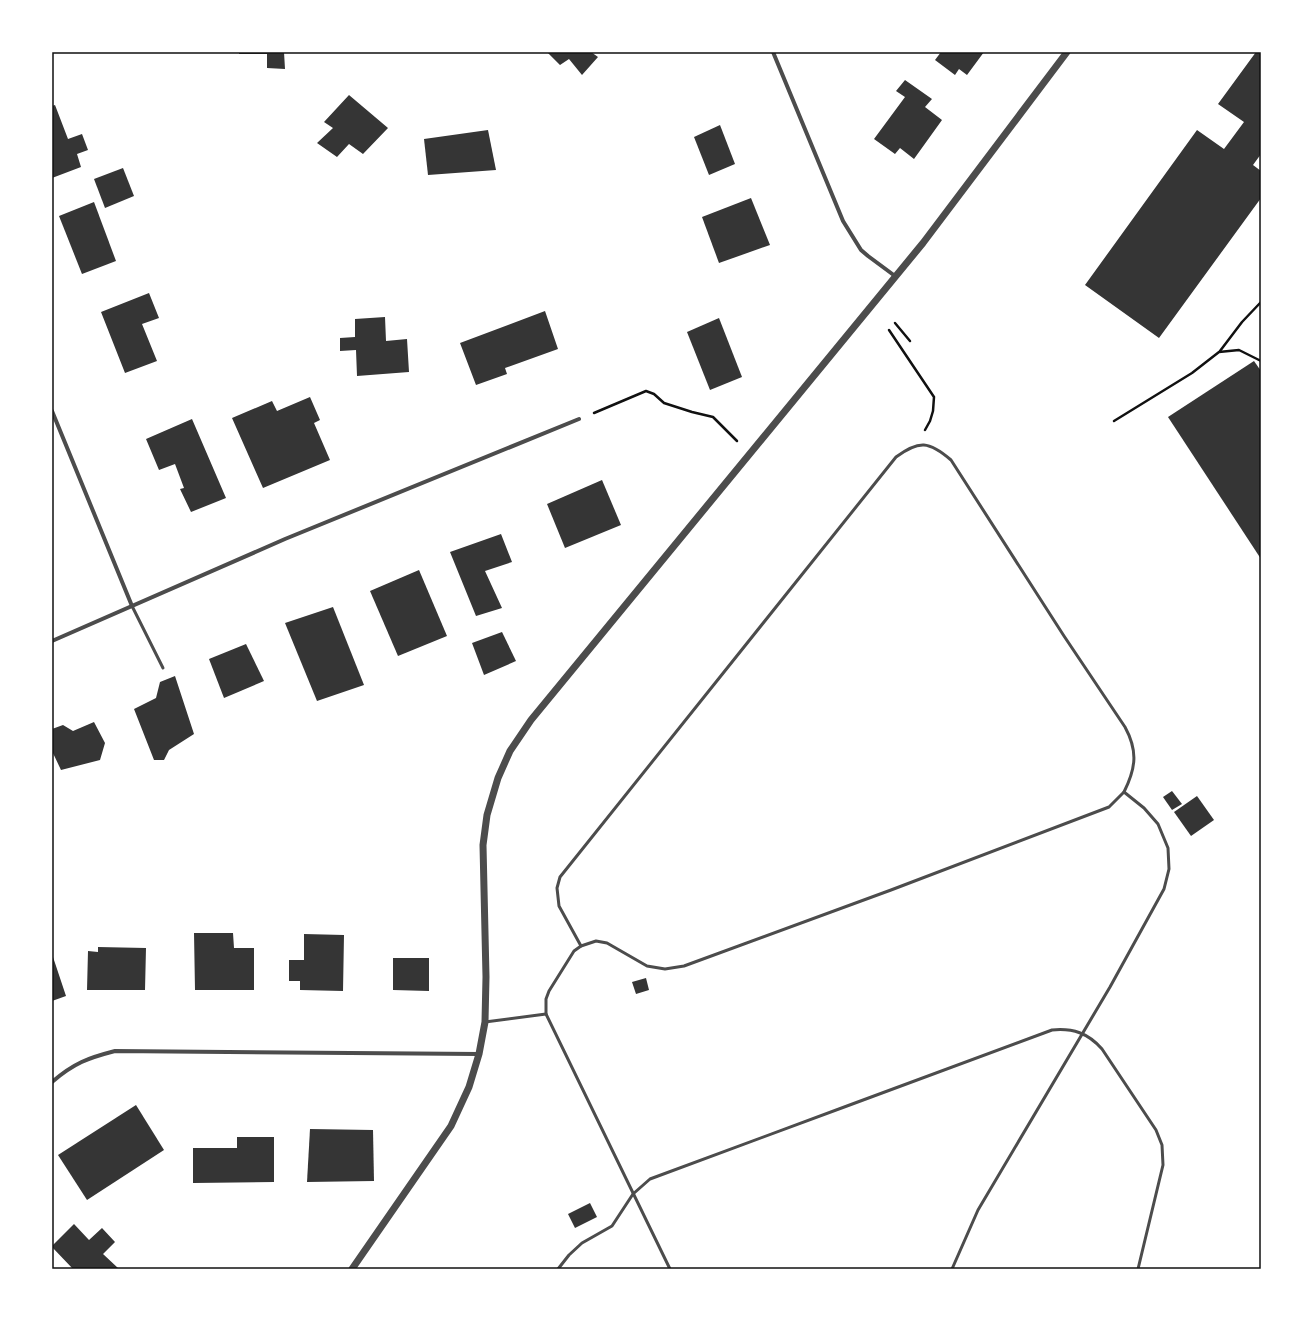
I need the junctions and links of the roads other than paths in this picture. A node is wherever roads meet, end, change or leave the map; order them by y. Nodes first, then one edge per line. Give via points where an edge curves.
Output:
1 (773, 52) edge
2 (1067, 52) edge
3 (895, 276) junction
4 (52, 411) edge
5 (579, 419) road end
6 (132, 606) junction
7 (52, 641) edge
8 (163, 668) dead end
9 (1124, 792) junction
10 (581, 946) junction
11 (546, 1014) junction
12 (485, 1022) junction
13 (1083, 1033) junction
14 (479, 1054) junction
15 (52, 1082) edge
16 (633, 1194) junction
17 (352, 1269) edge
18 (558, 1269) edge
19 (670, 1269) edge
20 (952, 1269) edge
21 (1138, 1269) edge

1 - 3 street via 843,221 862,250
2 - 3 street
3 - 12 street via 531,720 510,751 498,778 487,815 483,845
4 - 6 street
5 - 6 street via 285,539
6 - 7 street
6 - 8 lane
9 - 10 lane via 1109,807 684,966 665,969 647,966 607,943 596,941
9 - 10 lane via 1132,776 1135,756 1131,737 951,460 938,449 922,444 908,448 896,457 560,877 557,888 559,906
9 - 13 lane via 1144,808 1158,824 1168,848 1169,869 1164,889
10 - 11 lane via 574,951 550,991 546,999
11 - 12 lane
11 - 16 lane
12 - 14 street
13 - 16 lane via 1067,1029 1052,1030 650,1179
13 - 20 lane via 978,1210
13 - 21 lane via 1097,1042 1102,1049 1156,1130 1162,1145 1163,1165
14 - 15 street via 116,1051 89,1058 64,1071
14 - 17 street via 469,1087 451,1126
16 - 18 lane via 612,1226 582,1243
16 - 19 lane

